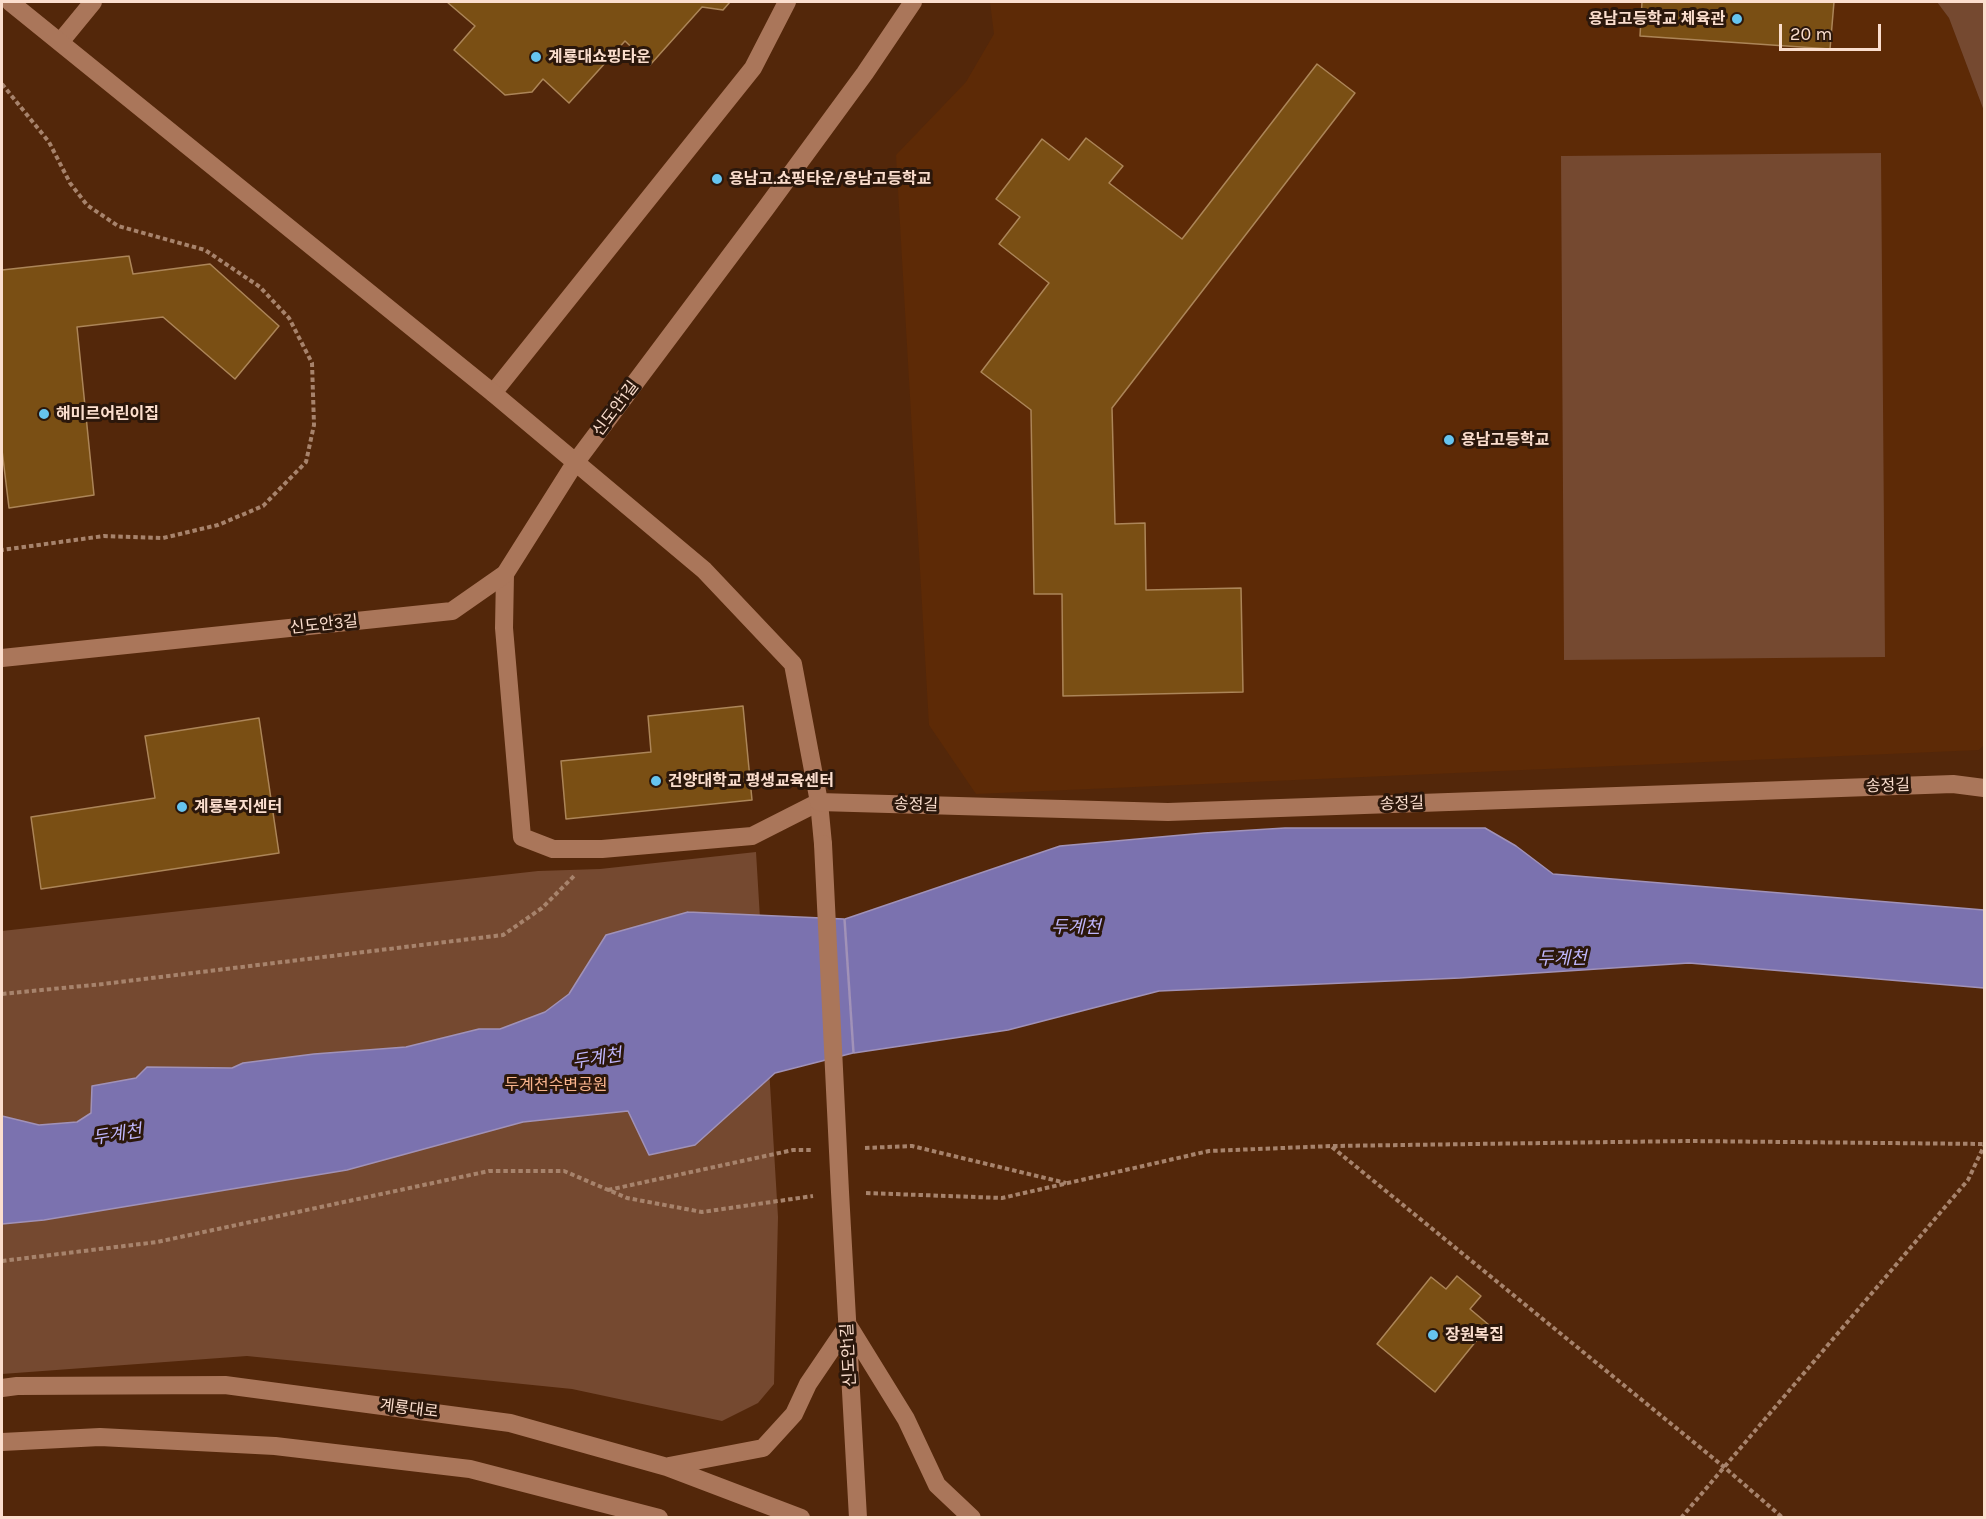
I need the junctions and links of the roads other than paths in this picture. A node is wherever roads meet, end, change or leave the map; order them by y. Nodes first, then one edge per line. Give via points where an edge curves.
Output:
1 (10, 2) edge
2 (93, 2) edge
3 (787, 2) edge
4 (913, 2) edge
5 (61, 41) junction
6 (493, 393) junction
7 (575, 463) junction
8 (505, 574) junction
9 (2, 658) edge
10 (1984, 788) edge
11 (819, 802) junction
12 (848, 1325) junction
13 (2, 1388) edge
14 (2, 1442) edge
15 (667, 1467) junction
16 (659, 1518) edge
17 (801, 1518) edge
18 (858, 1518) edge
19 (972, 1518) edge

1 - 5 street
2 - 5 street
3 - 6 street via 753,68
4 - 7 street, 신도안1길 via 865,73
5 - 6 street
6 - 7 street
7 - 8 street, 신도안3길
7 - 11 street via 704,570 793,664
8 - 9 street, 신도안3길 via 452,611
8 - 11 street via 504,628 522,837 553,849 602,849 752,836
10 - 11 street, 송정길 via 1941,784 1168,812
11 - 12 street, 신도안1길
12 - 15 street via 808,1384 794,1414 763,1448
12 - 18 street, 신도안1길
12 - 19 street via 906,1419 937,1485
13 - 15 street, 계룡대로 via 225,1385 510,1423
14 - 16 street via 100,1437 275,1446 470,1469
15 - 17 street, 계룡대로

